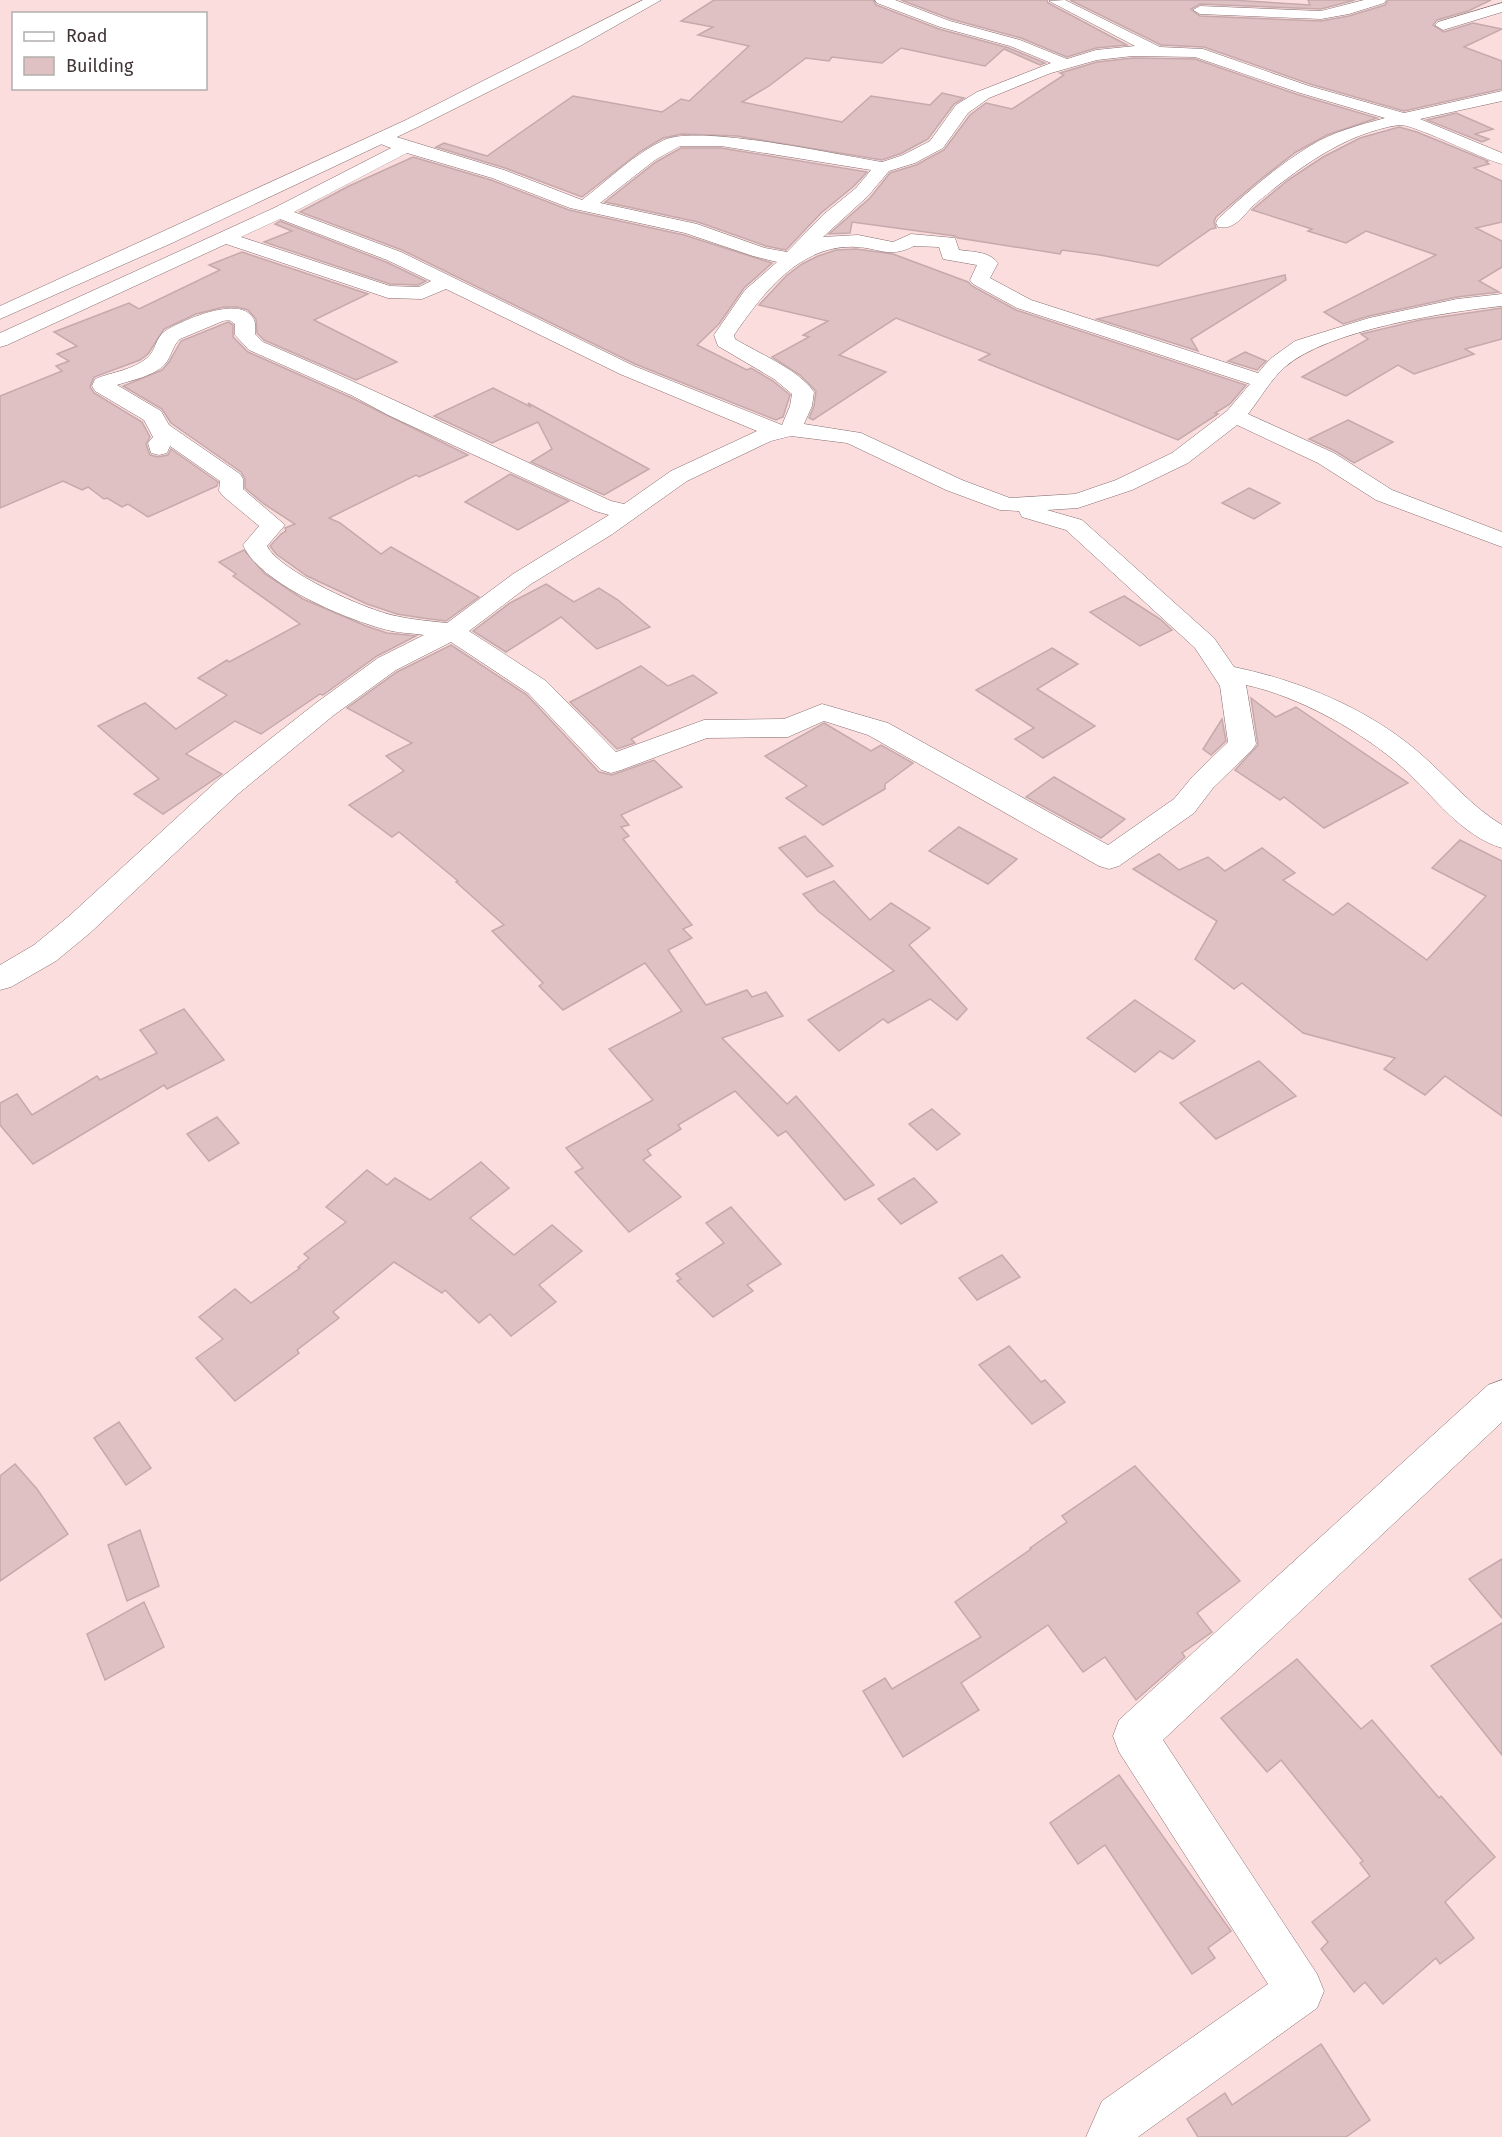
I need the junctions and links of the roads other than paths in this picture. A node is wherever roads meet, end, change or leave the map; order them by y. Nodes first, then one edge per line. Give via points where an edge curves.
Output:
1 (624, 0) edge
2 (654, 0) edge
3 (882, 0) edge
4 (1184, 0) edge
5 (1379, 0) edge
6 (1056, 1) edge
7 (1501, 8) edge
8 (1200, 10) junction
9 (1216, 25) dead end
10 (1443, 25) dead end
11 (1156, 51) junction
12 (1064, 63) junction
13 (1502, 96) edge
14 (1402, 118) junction
15 (340, 139) dead end
16 (384, 139) junction
17 (405, 147) junction
18 (1502, 159) edge
19 (883, 167) junction
20 (585, 206) junction
21 (280, 212) junction
22 (1225, 223) dead end
23 (223, 237) junction
24 (791, 260) junction
25 (73, 261) dead end
26 (445, 282) junction
27 (1502, 300) edge
28 (2, 306) edge
29 (38, 323) junction
30 (0, 341) edge
31 (1263, 381) junction
32 (1235, 416) junction
33 (785, 431) junction
34 (626, 512) junction
35 (1076, 513) junction
36 (1502, 540) edge
37 (452, 631) junction
38 (1226, 673) junction
39 (1502, 838) edge
40 (0, 979) edge
41 (1502, 1397) edge
42 (1112, 2137) edge

1 - 15 main road
2 - 16 main road
3 - 12 main road
4 - 8 main road
5 - 8 main road via 1321,15
6 - 11 main road
7 - 10 main road
8 - 9 main road
11 - 12 main road via 1105,54
11 - 14 main road via 1203,48 1303,89
12 - 19 main road via 983,95 962,109 937,144
13 - 14 main road
14 - 18 main road
14 - 22 main road via 1317,149
16 - 17 main road
16 - 28 main road
17 - 20 main road via 498,174
17 - 21 main road
19 - 20 main road via 721,141 680,141 649,156
19 - 24 main road
20 - 24 main road via 683,226
21 - 23 main road
21 - 26 main road via 394,256
23 - 26 main road via 388,292 422,293
23 - 29 main road
24 - 31 main road via 803,251 820,249 828,241 858,241 895,248 911,240 948,242 950,255 979,258 988,263 980,280 1013,300
24 - 33 main road via 752,294 724,334 725,342 733,348 803,392 801,406
25 - 28 main road
26 - 33 main road via 627,370
27 - 31 main road via 1457,304 1331,334 1287,354
28 - 29 main road
29 - 30 main road
31 - 32 main road
32 - 35 main road via 1180,458
32 - 36 main road via 1326,458 1384,495
33 - 34 main road via 726,452 679,476
33 - 35 main road via 853,438 954,485 1008,505
34 - 37 main road via 522,579
34 - 37 main road via 603,506 361,391 256,346 245,335 245,321 233,314 219,315 173,335 166,340 159,358 103,384 153,416 163,441 232,479 231,490 273,525 255,545 267,562 311,592 388,623
35 - 38 main road via 1205,643
37 - 38 main road via 537,687 611,764 704,729 788,728 822,712 878,729 1109,859 1184,806 1242,744 1233,686
37 - 40 main road via 387,664 325,709 228,787 79,925 45,952
38 - 39 main road via 1306,696 1386,742 1410,759 1468,818
41 - 42 main road via 1135,1736 1300,1991 1120,2119

